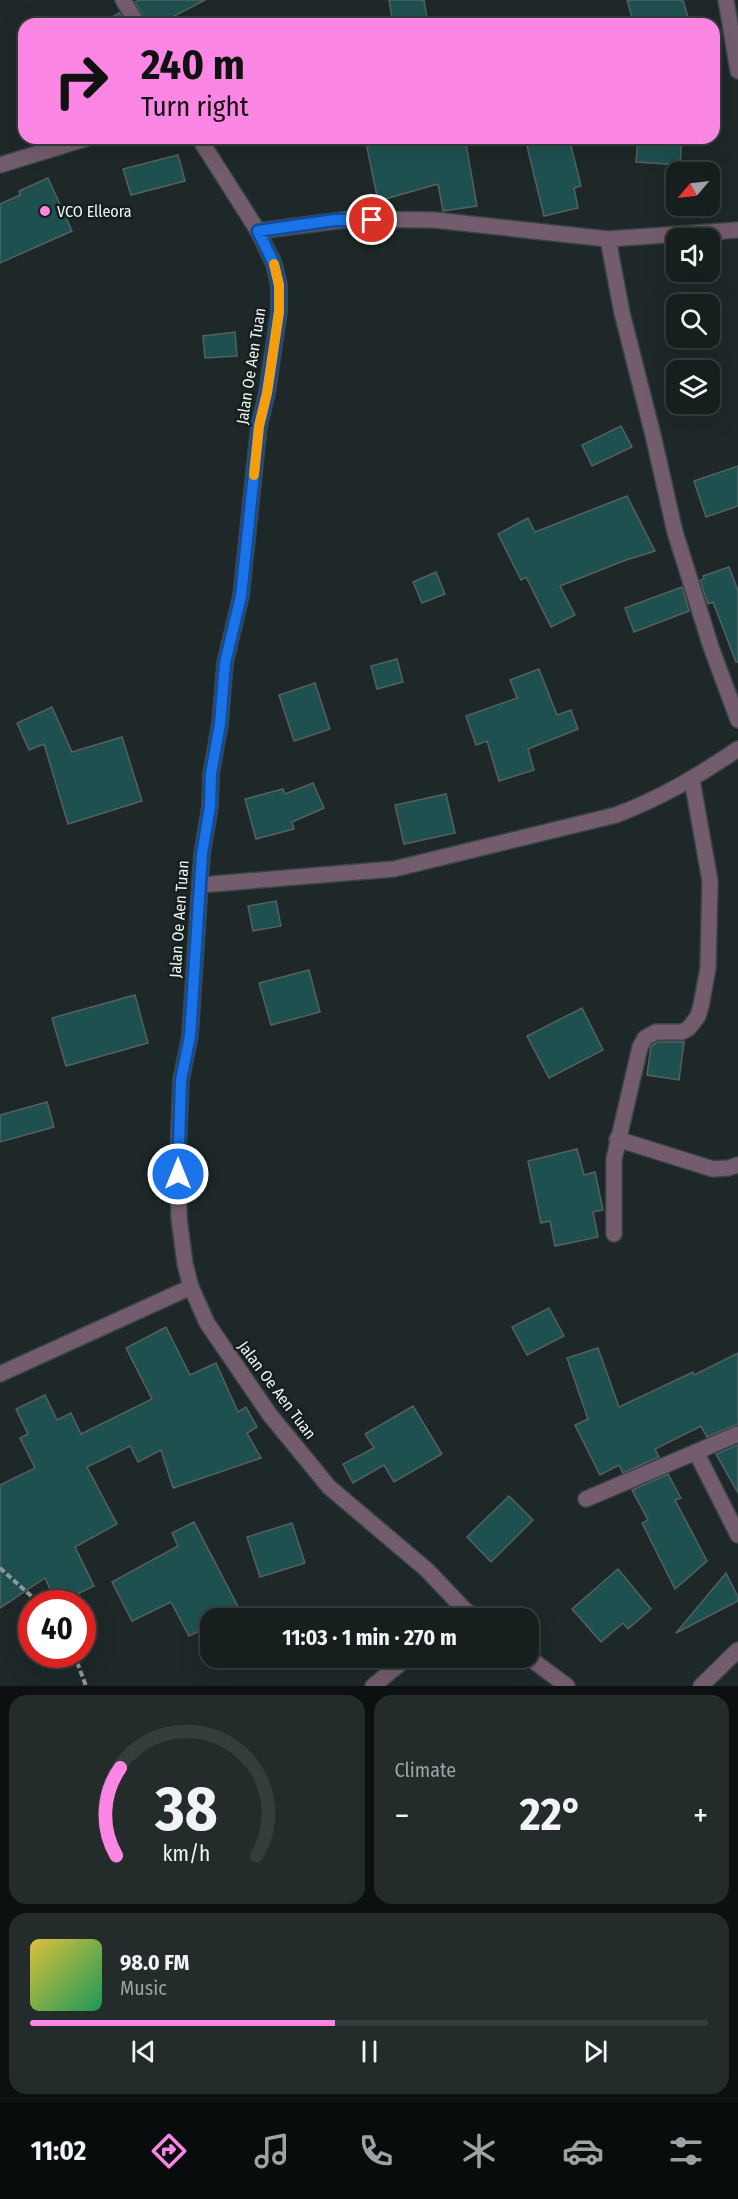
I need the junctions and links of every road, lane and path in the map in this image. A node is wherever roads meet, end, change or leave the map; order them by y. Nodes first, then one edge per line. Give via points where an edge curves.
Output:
1 (123, 0) edge
2 (726, 0) edge
3 (134, 18) edge
4 (738, 71) edge
5 (68, 144) edge
6 (203, 144) edge
7 (0, 165) edge
8 (738, 230) edge
9 (258, 231) junction
10 (608, 239) junction
11 (738, 720) edge
12 (738, 749) edge
13 (692, 780) junction
14 (200, 885) junction
15 (617, 1139) junction
16 (738, 1164) edge
17 (614, 1234) dead end
18 (191, 1287) junction
19 (0, 1374) edge
20 (738, 1434) edge
21 (696, 1452) junction
22 (586, 1499) dead end
23 (738, 1534) edge
24 (0, 1568) edge
25 (24, 1590) edge
26 (458, 1608) edge
27 (738, 1650) edge
28 (539, 1665) edge
29 (79, 1668) edge
30 (395, 1668) edge
31 (86, 1686) edge
32 (373, 1686) edge
33 (567, 1686) edge
34 (701, 1686) edge

1 - 3 street
2 - 4 street
5 - 7 street
6 - 9 street, Jalan Oe Aen Tuan
8 - 10 street
9 - 10 street via 335,220 434,220
9 - 14 street, Jalan Oe Aen Tuan via 274,264 279,312 259,426 241,596 225,663
10 - 11 street via 675,532
12 - 13 street
13 - 14 street via 616,815 394,869
13 - 15 street via 710,882 708,968 701,1006 689,1028 645,1038
14 - 18 street, Jalan Oe Aen Tuan via 178,1153 179,1218
15 - 16 street via 713,1169
15 - 17 street
18 - 19 street
18 - 26 street, Jalan Oe Aen Tuan via 219,1342 270,1415 329,1487 427,1570
20 - 21 street
21 - 22 street
21 - 23 street
24 - 25 path
27 - 34 street
28 - 33 street
29 - 31 path
30 - 32 street

